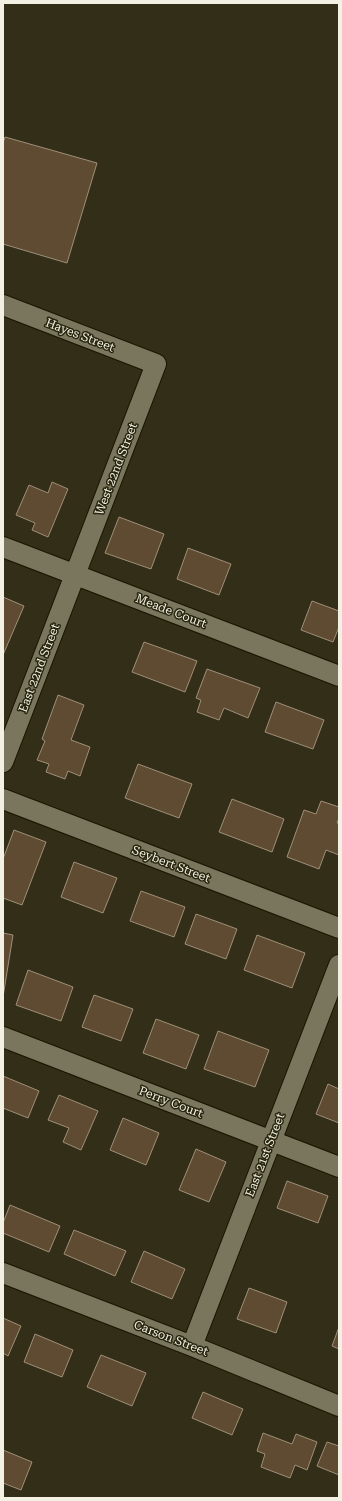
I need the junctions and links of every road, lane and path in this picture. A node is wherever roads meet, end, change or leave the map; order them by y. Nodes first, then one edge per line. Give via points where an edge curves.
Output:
1 (3, 305) edge
2 (156, 364) joint
3 (3, 547) edge
4 (75, 574) junction
5 (339, 676) edge
6 (3, 762) edge
7 (3, 800) edge
8 (339, 928) edge
9 (339, 965) edge
10 (3, 1037) edge
11 (271, 1140) junction
12 (339, 1167) edge
13 (3, 1273) edge
14 (192, 1346) junction
15 (339, 1406) edge

1 - 2 street, Hayes Street
2 - 4 street, West 22nd Street
3 - 4 street, Meade Court
4 - 5 street, Meade Court
4 - 6 street, East 22nd Street
7 - 8 street, Seybert Street
9 - 11 street, East 21st Street
10 - 11 street, Perry Court
11 - 12 street, Perry Court
11 - 14 street, East 21st Street
13 - 14 street, Carson Street
14 - 15 street, Carson Street

